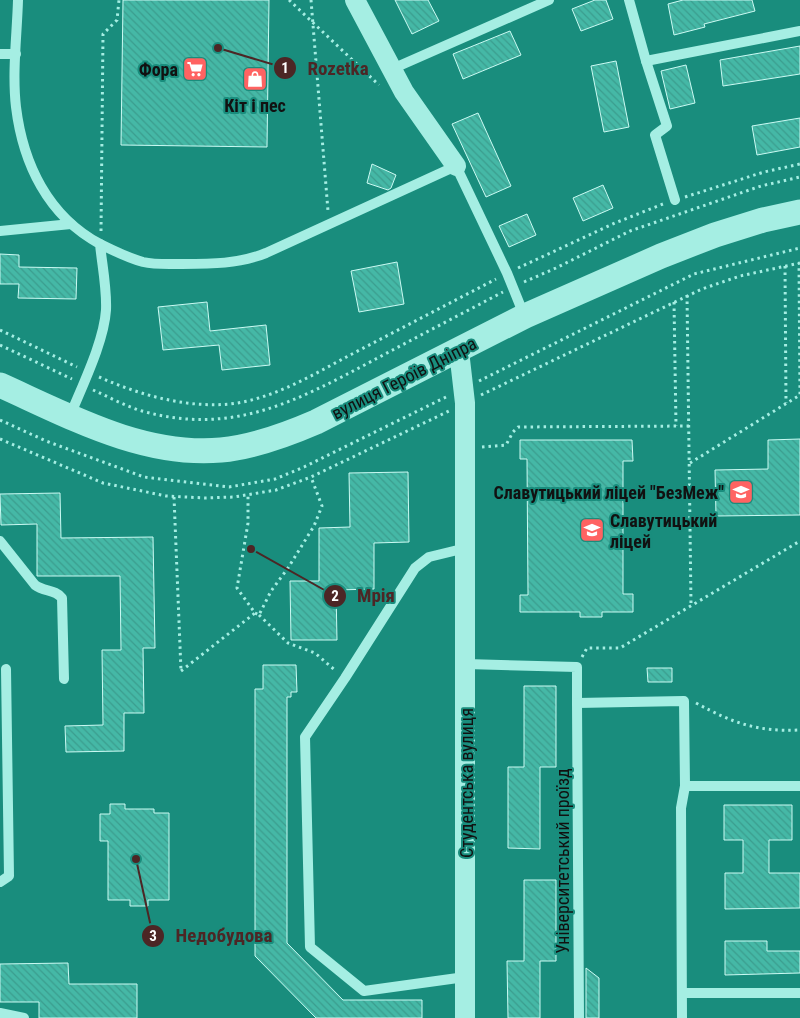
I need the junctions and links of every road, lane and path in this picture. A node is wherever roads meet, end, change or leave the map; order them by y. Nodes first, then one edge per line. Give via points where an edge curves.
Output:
1 (18, 0) edge
2 (118, 0) edge
3 (288, 0) edge
4 (311, 0) edge
5 (355, 0) edge
6 (550, 0) edge
7 (629, 0) edge
8 (313, 23) junction
9 (800, 31) edge
10 (0, 54) edge
11 (16, 54) junction
12 (646, 61) junction
13 (392, 69) junction
14 (404, 92) junction
15 (800, 164) edge
16 (456, 166) junction
17 (800, 177) edge
18 (675, 200) junction
19 (800, 212) edge
20 (329, 223) junction
21 (71, 224) junction
22 (0, 231) edge
23 (100, 244) junction
24 (800, 248) edge
25 (800, 263) edge
26 (785, 266) junction
27 (507, 273) junction
28 (513, 286) junction
29 (687, 295) junction
30 (674, 302) junction
31 (800, 313) edge
32 (525, 316) junction
33 (0, 330) edge
34 (0, 345) edge
35 (459, 351) junction
36 (87, 372) junction
37 (82, 384) junction
38 (0, 385) edge
39 (464, 396) junction
40 (786, 404) junction
41 (70, 416) junction
42 (676, 426) junction
43 (689, 426) junction
44 (0, 439) edge
45 (465, 447) junction
46 (690, 463) junction
47 (311, 478) junction
48 (248, 495) junction
49 (174, 497) junction
50 (0, 541) edge
51 (800, 541) edge
52 (466, 548) junction
53 (692, 605) junction
54 (255, 613) junction
55 (259, 615) junction
56 (466, 664) junction
57 (577, 667) junction
58 (6, 669) dead end
59 (345, 678) junction
60 (64, 679) dead end
61 (684, 701) junction
62 (577, 703) junction
63 (800, 730) edge
64 (685, 786) junction
65 (800, 786) edge
66 (0, 882) edge
67 (465, 977) junction
68 (800, 993) edge
69 (682, 994) junction
70 (0, 1013) edge
71 (24, 1018) edge
72 (465, 1018) edge
73 (579, 1018) edge
74 (682, 1018) edge

1 - 11 lane
2 - 23 path via 117,20 103,34
3 - 8 path
4 - 8 path
5 - 13 street
6 - 13 lane
7 - 12 lane
8 - 14 path via 386,91
8 - 20 path
9 - 12 lane
10 - 11 lane
11 - 21 lane via 16,106 25,151 36,178
12 - 18 lane via 667,126 654,135
13 - 14 street
14 - 16 street
15 - 18 path
16 - 20 lane
16 - 27 lane
17 - 28 path via 761,186 630,231
18 - 27 path via 615,223
19 - 32 street, вулиця Героїв Дніпра via 763,220 692,243
20 - 23 lane via 253,258 232,263 145,262
21 - 22 lane
21 - 23 lane
23 - 36 lane via 106,311
24 - 39 path via 694,274
25 - 26 path
25 - 31 path
26 - 29 path via 726,280
26 - 40 path
27 - 28 lane
27 - 36 path via 316,373 258,398 222,404 186,403 137,393
28 - 32 lane
28 - 37 path via 339,379 297,399 249,415 212,419 166,416 140,410
29 - 30 path
29 - 43 path
30 - 39 path
30 - 42 path
31 - 40 path via 800,396
32 - 35 street, вулиця Героїв Дніпра
33 - 36 path
34 - 37 path
35 - 39 street, Студентська вулиця
35 - 41 street, вулиця Героїв Дніпра via 285,435 233,448 164,447 120,436
36 - 37 lane
37 - 41 lane
38 - 41 street, вулиця Героїв Дніпра
39 - 45 street, Студентська вулиця
39 - 47 path via 382,445
40 - 46 path
42 - 43 path
42 - 45 path via 518,427 506,445
43 - 46 path
44 - 49 path via 103,483
45 - 52 street, Студентська вулиця
46 - 53 path
47 - 48 path
47 - 55 path via 322,506 314,526
48 - 49 path
48 - 54 path via 248,523 237,588
49 - 54 path via 181,671
50 - 60 lane via 35,585 58,593 62,598
51 - 53 path
52 - 56 street, Студентська вулиця
52 - 59 lane via 429,557 419,563
53 - 57 path via 620,648 587,648
54 - 55 path
55 - 59 path via 288,643 315,653
56 - 57 lane
56 - 67 street, Студентська вулиця
57 - 62 lane, Університетський проїзд
58 - 66 lane via 8,876
59 - 67 lane via 305,737 310,947 364,991
61 - 62 lane
61 - 63 path via 755,728
61 - 64 lane
62 - 73 lane, Університетський проїзд
64 - 65 lane
64 - 69 lane via 681,808
67 - 72 street, Студентська вулиця
68 - 69 lane
69 - 74 lane
70 - 71 lane

